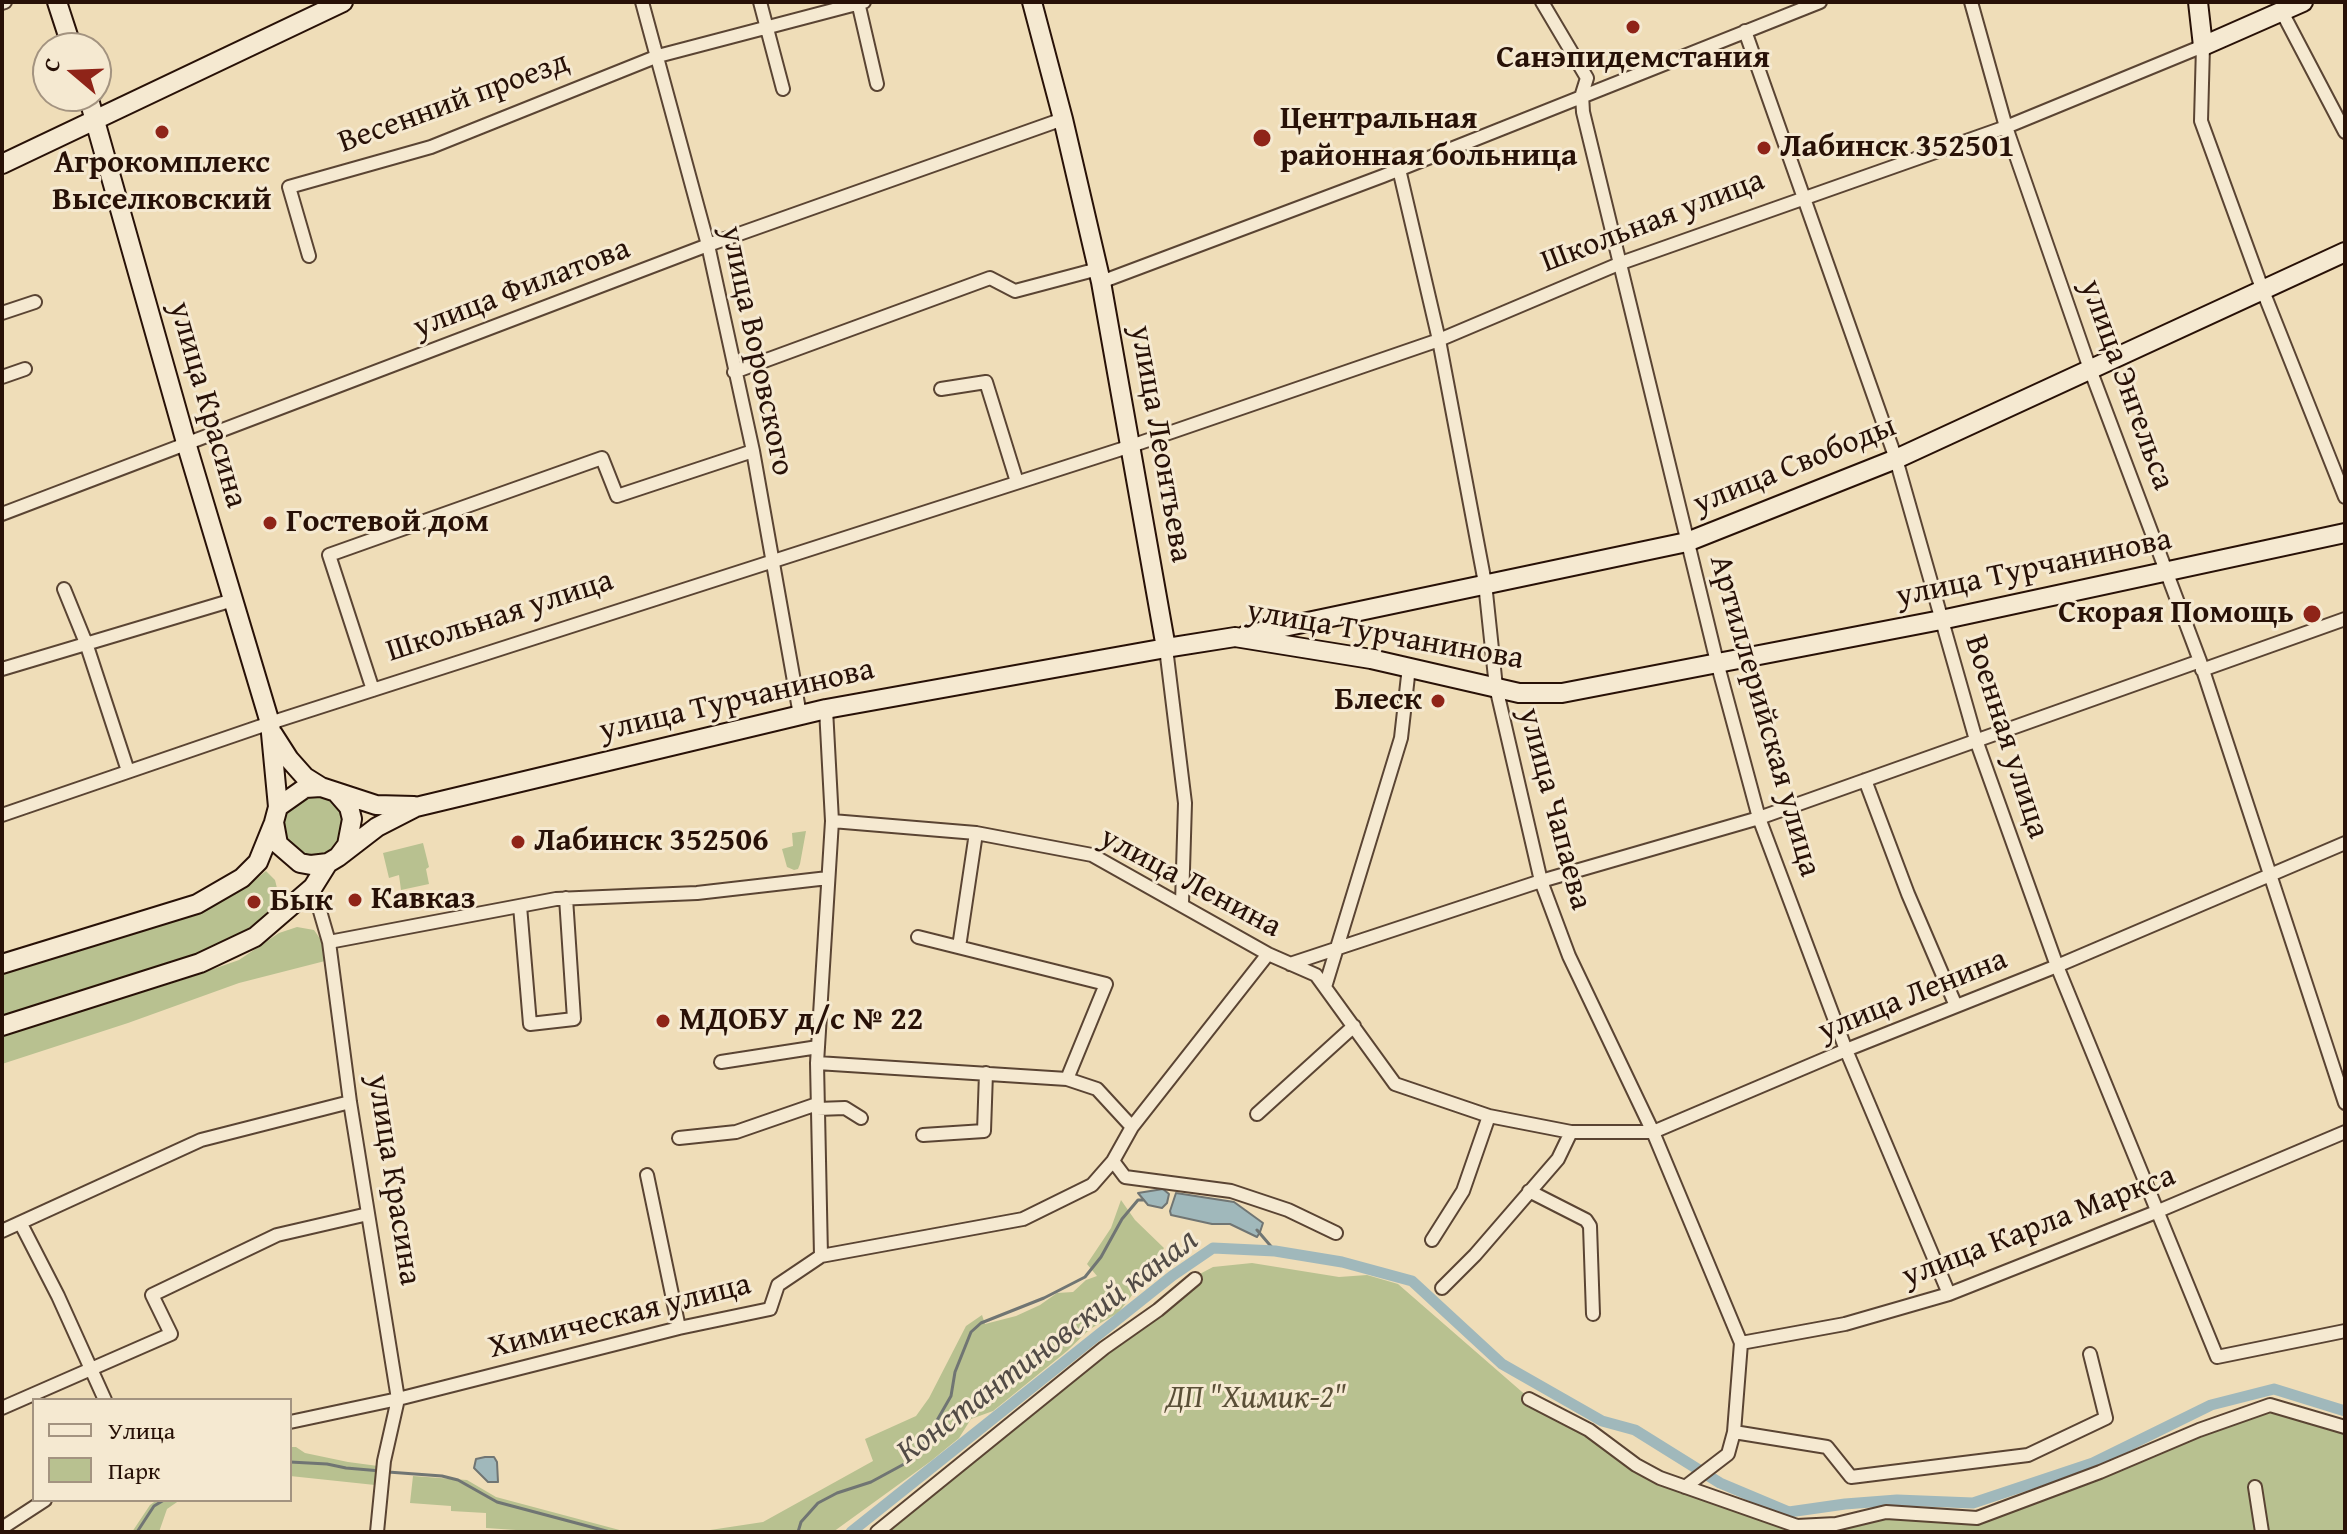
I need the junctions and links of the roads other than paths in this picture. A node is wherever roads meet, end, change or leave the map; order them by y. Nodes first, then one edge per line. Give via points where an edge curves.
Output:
1 (57, 2) edge
2 (343, 2) edge
3 (642, 2) edge
4 (760, 2) edge
5 (860, 2) edge
6 (1032, 2) edge
7 (1542, 2) edge
8 (1971, 2) edge
9 (2198, 2) edge
10 (2303, 2) edge
11 (1816, 3) edge
12 (2282, 12) junction
13 (766, 26) junction
14 (1745, 31) junction
15 (67, 32) edge
16 (2203, 46) junction
17 (658, 56) junction
18 (877, 84) dead end
19 (783, 89) dead end
20 (1582, 94) junction
21 (93, 112) edge
22 (95, 119) junction
23 (1063, 119) junction
24 (2006, 127) junction
25 (2345, 132) edge
26 (2, 164) edge
27 (1399, 169) junction
28 (1802, 198) junction
29 (708, 245) junction
30 (2345, 252) edge
31 (309, 256) dead end
32 (1621, 263) junction
33 (1099, 275) junction
34 (2263, 291) junction
35 (35, 302) dead end
36 (2, 313) edge
37 (1439, 340) junction
38 (25, 369) dead end
39 (2090, 369) junction
40 (734, 372) junction
41 (2, 377) edge
42 (941, 389) dead end
43 (187, 446) junction
44 (1131, 446) junction
45 (753, 451) junction
46 (1896, 459) junction
47 (1017, 482) junction
48 (2345, 497) edge
49 (2, 514) edge
50 (2345, 533) edge
51 (1687, 542) junction
52 (772, 561) junction
53 (2167, 571) junction
54 (1485, 583) junction
55 (64, 589) dead end
56 (233, 600) junction
57 (2345, 619) edge
58 (1941, 620) junction
59 (1235, 637) junction
60 (86, 643) junction
61 (1166, 648) junction
62 (1717, 662) junction
63 (2201, 666) junction
64 (1409, 667) junction
65 (2, 669) edge
66 (1496, 687) junction
67 (373, 690) junction
68 (826, 709) junction
69 (800, 715) junction
70 (270, 727) junction
71 (1976, 740) junction
72 (128, 771) junction
73 (1865, 780) junction
74 (328, 790) junction
75 (416, 807) junction
76 (2, 815) edge
77 (276, 815) junction
78 (1759, 818) junction
79 (832, 821) junction
80 (976, 833) junction
81 (2345, 843) edge
82 (281, 849) junction
83 (333, 860) junction
84 (2269, 876) junction
85 (828, 878) junction
86 (1541, 881) junction
87 (313, 887) junction
88 (566, 898) junction
89 (1182, 903) junction
90 (520, 906) junction
91 (918, 937) dead end
92 (329, 942) junction
93 (959, 947) junction
94 (1337, 948) junction
95 (1268, 954) junction
96 (2, 964) edge
97 (1290, 964) junction
98 (2057, 966) junction
99 (1325, 987) junction
100 (1956, 1006) junction
101 (2, 1026) edge
102 (1354, 1026) junction
103 (818, 1047) junction
104 (1846, 1050) junction
105 (721, 1062) dead end
106 (817, 1063) junction
107 (986, 1073) junction
108 (1067, 1079) junction
109 (350, 1102) junction
110 (2345, 1103) edge
111 (817, 1107) junction
112 (1257, 1114) dead end
113 (1489, 1116) junction
114 (861, 1118) dead end
115 (1132, 1127) junction
116 (1571, 1132) junction
117 (1653, 1132) junction
118 (2345, 1132) edge
119 (923, 1135) dead end
120 (679, 1138) dead end
121 (1113, 1161) junction
122 (647, 1175) dead end
123 (1529, 1191) junction
124 (2156, 1212) junction
125 (368, 1214) junction
126 (21, 1224) junction
127 (2, 1231) edge
128 (1336, 1233) dead end
129 (1432, 1240) dead end
130 (821, 1256) junction
131 (1195, 1279) dead end
132 (1442, 1288) dead end
133 (1949, 1294) junction
134 (1593, 1314) dead end
135 (679, 1328) junction
136 (2345, 1331) edge
137 (1741, 1343) junction
138 (2090, 1354) dead end
139 (92, 1370) junction
140 (104, 1398) edge
141 (398, 1399) junction
142 (1529, 1399) dead end
143 (2, 1408) edge
144 (292, 1422) edge
145 (2345, 1427) edge
146 (1734, 1432) junction
147 (1685, 1487) junction
148 (2255, 1487) dead end
149 (42, 1502) edge
150 (2, 1528) edge
151 (377, 1532) edge
152 (877, 1532) edge
153 (2262, 1532) edge

1 - 15 street
2 - 22 street
3 - 17 street, улица Воровского
4 - 13 street
5 - 13 street
5 - 18 street
6 - 23 street, улица Леонтьева
7 - 20 street, Артиллерийская улица via 1587,78
8 - 24 street, улица Энгельса
9 - 16 street
10 - 12 street, Школьная улица
11 - 14 street
12 - 16 street, Школьная улица
12 - 25 street
13 - 17 street
13 - 19 street
14 - 20 street
14 - 28 street, Военная улица
16 - 24 street, Школьная улица
16 - 34 street via 2201,121
17 - 29 street, улица Воровского
17 - 31 street, Весенний проезд via 431,147 289,187
20 - 27 street
20 - 32 street, Артиллерийская улица
21 - 22 street, улица Красина
22 - 26 street
22 - 43 street, улица Красина
23 - 29 street, улица Филатова
23 - 33 street, улица Леонтьева
24 - 28 street, Школьная улица
24 - 39 street, улица Энгельса
27 - 33 street
27 - 37 street, улица Чапаева
28 - 32 street, Школьная улица
28 - 46 street, Военная улица
29 - 40 street, улица Воровского
29 - 43 street, улица Филатова
30 - 34 street, улица Свободы
32 - 37 street, Школьная улица
32 - 51 street, Артиллерийская улица
33 - 40 street via 1015,291 990,278
33 - 44 street, улица Леонтьева
34 - 39 street, улица Свободы
34 - 48 street
35 - 36 street
37 - 44 street, Школьная улица
37 - 54 street, улица Чапаева
38 - 41 street
39 - 46 street, улица Свободы
39 - 53 street, улица Энгельса
40 - 45 street, улица Воровского
42 - 47 street via 986,382
43 - 49 street, улица Филатова
43 - 56 street, улица Красина
44 - 47 street, Школьная улица
44 - 61 street, улица Леонтьева
45 - 52 street, улица Воровского
45 - 67 street via 617,496 602,458 329,555
46 - 51 street, улица Свободы
46 - 58 street, Военная улица
47 - 52 street, Школьная улица
50 - 53 street, улица Турчанинова
51 - 54 street, улица Свободы
51 - 62 street, Артиллерийская улица
52 - 67 street, Школьная улица
52 - 69 street, улица Воровского
53 - 58 street, улица Турчанинова
53 - 63 street, улица Энгельса
54 - 59 street, улица Свободы
54 - 66 street, улица Чапаева
55 - 60 street
56 - 60 street
56 - 70 street, улица Красина
57 - 63 street
58 - 62 street, улица Турчанинова
58 - 71 street, Военная улица
59 - 61 street, улица Турчанинова
59 - 64 street, улица Турчанинова
60 - 65 street
60 - 72 street
61 - 68 street, улица Турчанинова
61 - 89 street, улица Леонтьева via 1185,803
62 - 66 street, улица Турчанинова via 1562,693
62 - 78 street, Артиллерийская улица
63 - 71 street
63 - 84 street, улица Энгельса
64 - 66 street, улица Турчанинова
64 - 94 street via 1401,738
66 - 86 street, улица Чапаева
67 - 70 street, Школьная улица
68 - 69 street, улица Турчанинова
68 - 79 street
69 - 75 street, улица Турчанинова
70 - 72 street, Школьная улица
70 - 74 street, улица Красина via 305,777
70 - 77 street, улица Красина
71 - 73 street
71 - 98 street, Военная улица
72 - 76 street, Школьная улица
73 - 78 street
73 - 100 street
74 - 75 street, улица Турчанинова via 376,805
74 - 77 street via 305,788
74 - 83 street via 349,807 352,819 351,835
75 - 83 street, улица Турчанинова via 377,827
77 - 82 street via 274,835
77 - 96 street via 258,862 242,878 197,904
78 - 86 street
78 - 104 street, Артиллерийская улица
79 - 80 street, улица Ленина
79 - 85 street
80 - 89 street, улица Ленина via 1092,855
80 - 93 street
81 - 84 street, улица Ленина
82 - 83 street via 300,863
82 - 87 street, улица Красина
83 - 87 street, улица Турчанинова
84 - 98 street, улица Ленина
84 - 110 street, улица Энгельса
85 - 88 street via 697,893
85 - 103 street
86 - 94 street
86 - 117 street, улица Чапаева via 1569,956
87 - 92 street, улица Красина
87 - 101 street, улица Турчанинова via 255,937 200,963
88 - 90 street
88 - 90 street via 574,1019 530,1024
89 - 95 street, улица Ленина
90 - 92 street
91 - 93 street
92 - 109 street, улица Красина
93 - 108 street via 1106,984
94 - 97 street
94 - 99 street
95 - 97 street, улица Ленина
95 - 115 street, Химическая улица
97 - 99 street, улица Ленина via 1316,975
98 - 100 street, улица Ленина
98 - 124 street, Военная улица
99 - 102 street, улица Ленина
100 - 104 street, улица Ленина
102 - 112 street
102 - 113 street, улица Ленина via 1395,1084
103 - 105 street
103 - 106 street
104 - 117 street, улица Ленина
104 - 133 street, Артиллерийская улица
106 - 107 street
106 - 111 street
107 - 108 street
107 - 119 street via 984,1131
108 - 115 street via 1097,1089
109 - 125 street, улица Красина
109 - 126 street via 201,1140
111 - 114 street via 845,1108
111 - 120 street via 736,1132
111 - 130 street
113 - 116 street, улица Ленина
113 - 129 street via 1463,1191
115 - 121 street, Химическая улица
116 - 117 street, улица Ленина
116 - 123 street via 1558,1159
117 - 137 street, улица Чапаева
118 - 124 street, улица Карла Маркса
121 - 128 street via 1125,1177 1231,1191
121 - 130 street, Химическая улица via 1092,1185 1023,1219
122 - 135 street
123 - 132 street
123 - 134 street via 1590,1226
124 - 133 street, улица Карла Маркса
124 - 136 street, Военная улица via 2217,1357
125 - 139 street via 277,1235 152,1295 171,1334
125 - 141 street, улица Красина
126 - 127 street
126 - 139 street
130 - 135 street, Химическая улица via 778,1285 770,1309
131 - 152 street
133 - 137 street, улица Карла Маркса via 1845,1324
135 - 141 street, Химическая улица
137 - 146 street, улица Чапаева
138 - 146 street via 2106,1418 2028,1455 1851,1477 1827,1447
139 - 140 street
139 - 143 street
141 - 144 street, Химическая улица
141 - 151 street, улица Красина via 384,1461
142 - 147 street via 1589,1430 1636,1465
145 - 147 street via 2270,1405 1977,1518 1886,1512 1836,1524 1797,1526
146 - 147 street via 1728,1454
148 - 153 street
149 - 150 street

